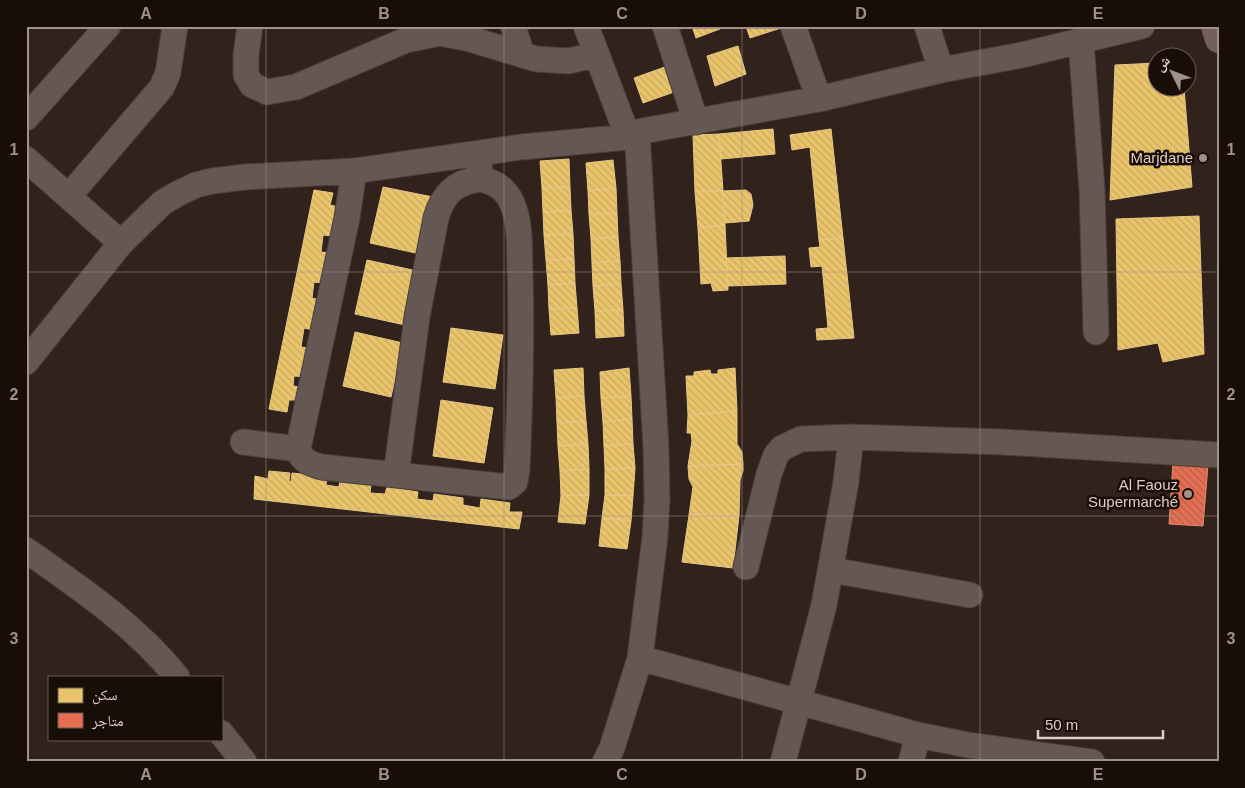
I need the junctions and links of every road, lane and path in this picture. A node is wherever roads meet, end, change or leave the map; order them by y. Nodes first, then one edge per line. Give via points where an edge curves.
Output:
1 (108, 26) edge
2 (175, 26) edge
3 (513, 26) edge
4 (586, 26) edge
5 (665, 26) edge
6 (793, 26) edge
7 (927, 26) edge
8 (1142, 26) edge
9 (1215, 26) edge
10 (249, 30) edge
11 (430, 31) edge
12 (1219, 39) edge
13 (1080, 41) junction
14 (596, 54) junction
15 (522, 55) junction
16 (941, 70) junction
17 (820, 98) junction
18 (26, 118) edge
19 (696, 122) junction
20 (632, 135) junction
21 (479, 153) junction
22 (26, 159) edge
23 (354, 171) junction
24 (480, 179) junction
25 (69, 196) junction
26 (121, 243) junction
27 (1096, 332) dead end
28 (26, 362) edge
29 (851, 437) junction
30 (244, 442) dead end
31 (298, 449) junction
32 (1219, 455) edge
33 (396, 475) junction
34 (26, 550) edge
35 (746, 567) dead end
36 (832, 570) junction
37 (970, 595) dead end
38 (640, 658) junction
39 (176, 676) edge
40 (799, 702) junction
41 (222, 734) edge
42 (918, 735) junction
43 (244, 762) edge
44 (605, 762) edge
45 (783, 762) edge
46 (911, 762) edge
47 (1092, 762) edge

1 - 18 street
2 - 25 street via 168,73 162,87
3 - 15 street
4 - 14 street
5 - 19 street
6 - 17 street
7 - 16 street
8 - 13 street
9 - 12 main road
10 - 11 street via 246,75 252,85 267,92 296,87
11 - 15 street
13 - 16 street
13 - 27 street via 1092,190
14 - 15 street via 569,61
14 - 20 street
16 - 17 street
17 - 19 street
19 - 20 street
20 - 21 street
20 - 38 street via 656,447 657,499
21 - 23 street
21 - 24 street
22 - 25 street
23 - 26 street via 244,177 196,185 162,203
23 - 31 street
24 - 33 street via 463,182 450,191 436,218 417,317
24 - 33 street via 502,188 515,212 522,318 516,480 510,487
25 - 26 street
26 - 28 street
29 - 32 street
29 - 35 street via 801,439 782,448 768,474
29 - 36 street
30 - 31 street
31 - 33 street via 302,458 322,466
34 - 39 street via 118,618
36 - 37 street
36 - 40 street
38 - 40 street
38 - 44 street
40 - 42 street
40 - 45 street
41 - 43 street
42 - 46 street
42 - 47 street

